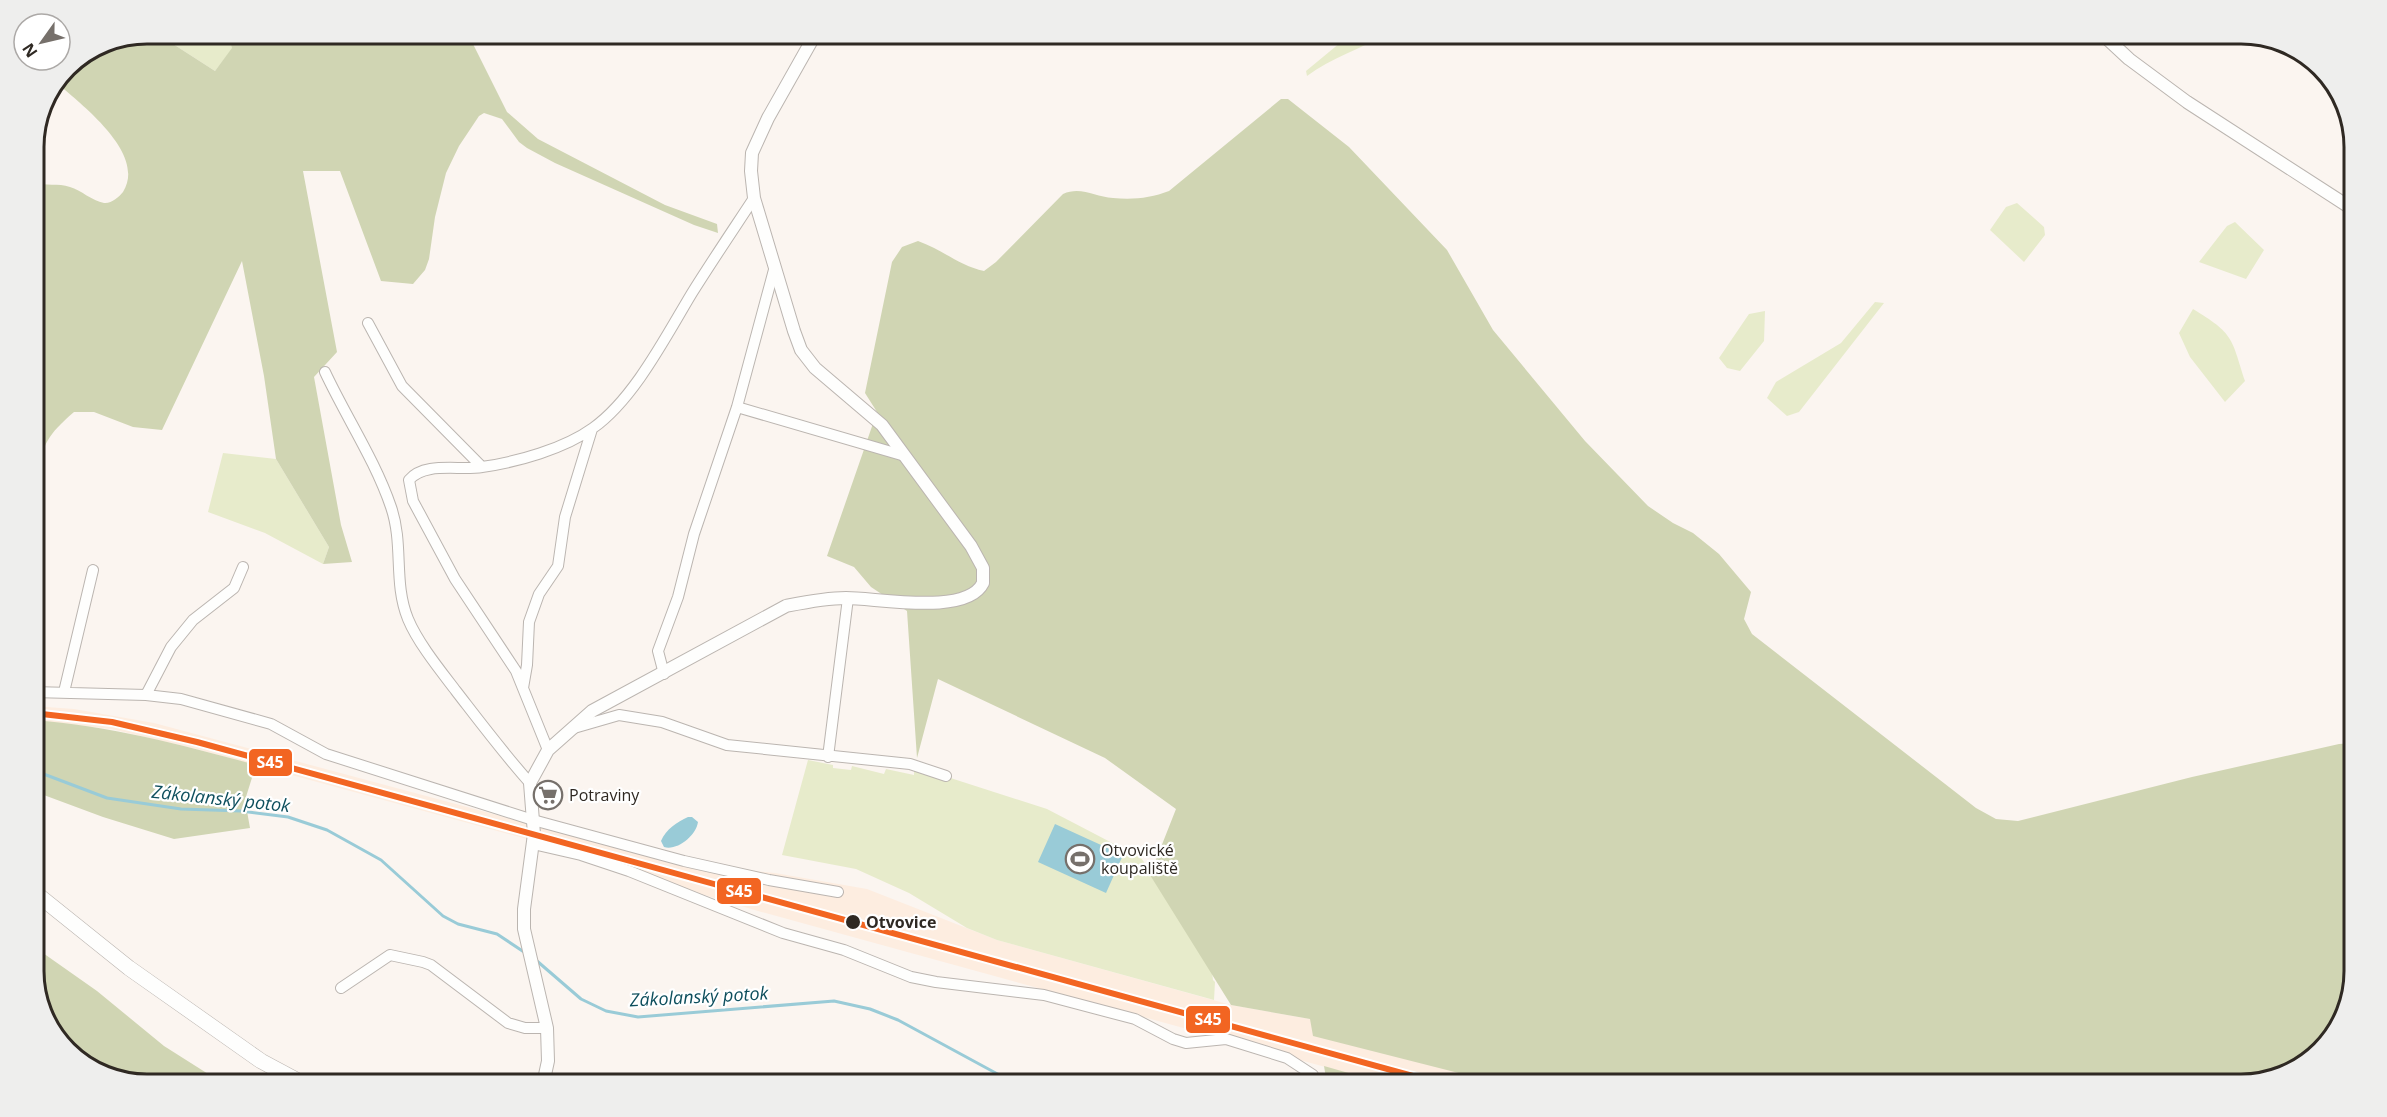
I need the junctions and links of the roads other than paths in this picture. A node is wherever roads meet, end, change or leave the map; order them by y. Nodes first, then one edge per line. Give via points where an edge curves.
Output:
1 (810, 44) edge
2 (2113, 44) edge
3 (754, 198) junction
4 (2343, 203) edge
5 (775, 266) junction
6 (368, 323) dead end
7 (325, 372) dead end
8 (737, 407) junction
9 (592, 429) junction
10 (905, 456) junction
11 (482, 467) junction
12 (243, 567) dead end
13 (93, 570) dead end
14 (848, 598) junction
15 (664, 674) junction
16 (523, 688) junction
17 (44, 692) edge
18 (64, 692) junction
19 (146, 695) junction
20 (574, 728) junction
21 (548, 750) junction
22 (828, 757) junction
23 (946, 776) dead end
24 (530, 783) junction
25 (533, 820) junction
26 (533, 844) junction
27 (838, 892) dead end
28 (44, 900) edge
29 (341, 988) dead end
30 (547, 1028) junction
31 (285, 1074) edge
32 (545, 1074) edge
33 (1311, 1074) edge

1 - 3 street via 754,147
2 - 4 street via 2187,102
3 - 5 street
3 - 9 street via 656,355 613,411
5 - 8 street
5 - 10 street via 801,350 826,378 882,425
6 - 11 street via 402,386
7 - 24 street via 391,507 400,553 398,587 408,620 436,664
8 - 10 street
8 - 15 street via 658,651
9 - 11 street via 549,451
9 - 16 street via 565,517 558,566 539,594 529,622
10 - 14 street via 971,546 983,568 983,583 972,596 950,602
11 - 16 street via 426,470 409,480 413,501 455,579 516,671
12 - 19 street via 234,588 193,621 171,647
13 - 18 street
14 - 15 street via 786,606
14 - 22 street
15 - 20 street via 592,711
16 - 21 street
17 - 18 street
18 - 19 street
19 - 25 street via 181,699 271,724 327,754
20 - 21 street
20 - 22 street via 619,715 662,722 727,745
21 - 24 street
22 - 23 street via 910,764
24 - 25 street
25 - 26 street
25 - 27 street via 684,861
26 - 30 street via 524,909 530,962
26 - 33 street via 629,871 783,933 844,950 910,977 1044,995 1135,1019 1173,1040 1186,1043 1226,1039 1287,1058
28 - 31 main road via 129,968
29 - 30 street via 390,955 412,959 431,965 508,1023
30 - 32 street

